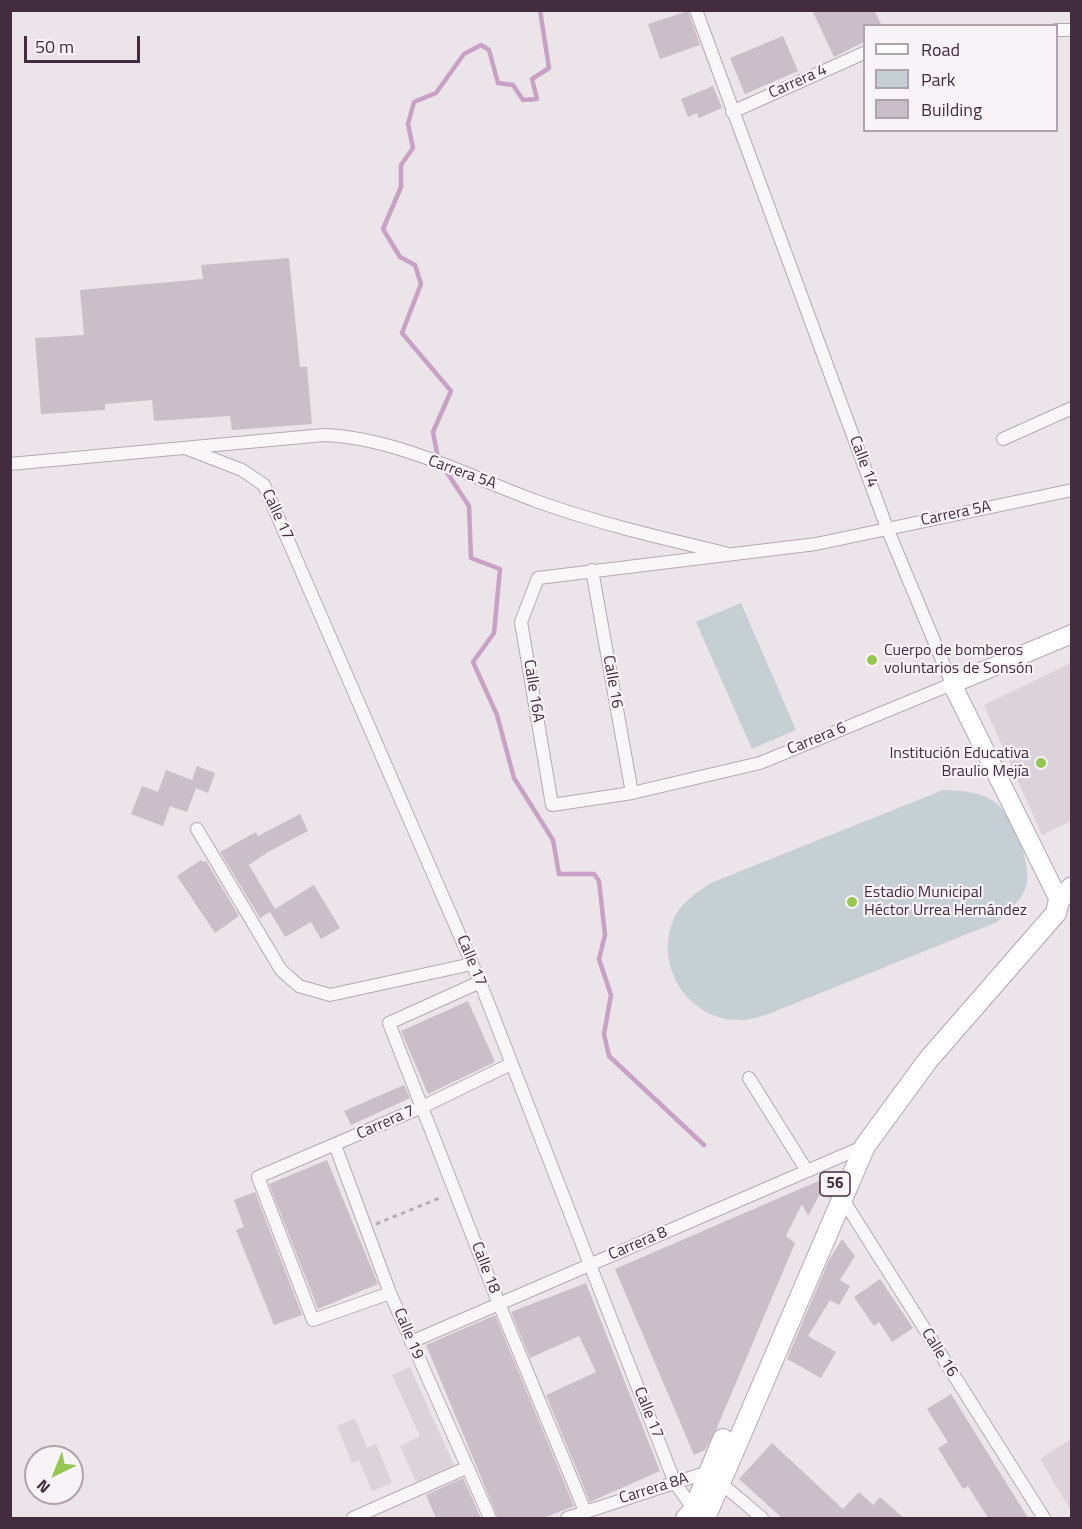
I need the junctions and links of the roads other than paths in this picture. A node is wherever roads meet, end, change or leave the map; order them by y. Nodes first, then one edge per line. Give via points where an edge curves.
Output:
1 (696, 10) edge
2 (863, 53) edge
3 (732, 112) junction
4 (1071, 408) edge
5 (1003, 439) dead end
6 (185, 448) junction
7 (10, 464) edge
8 (1071, 490) edge
9 (887, 528) junction
10 (734, 555) junction
11 (592, 570) junction
12 (538, 578) joint
13 (1071, 634) edge
14 (952, 684) junction
15 (632, 793) junction
16 (552, 806) joint
17 (197, 829) dead end
18 (1065, 893) edge
19 (472, 964) junction
20 (480, 982) junction
21 (511, 1064) junction
22 (749, 1078) dead end
23 (422, 1107) junction
24 (335, 1145) junction
25 (856, 1149) junction
26 (807, 1171) junction
27 (837, 1194) junction
28 (589, 1265) junction
29 (390, 1293) junction
30 (499, 1304) junction
31 (411, 1342) junction
32 (466, 1468) junction
33 (714, 1476) junction
34 (675, 1483) junction
35 (585, 1511) junction
36 (697, 1517) edge
37 (354, 1518) edge
38 (490, 1518) edge
39 (567, 1518) edge
40 (762, 1518) edge
41 (1044, 1518) edge

1 - 3 street, Calle 14
2 - 3 street, Carrera 4
3 - 9 street, Calle 14
4 - 5 street
6 - 7 street, Carrera 5A
6 - 10 street, Carrera 5A via 324,435 354,437 588,519
6 - 19 street, Calle 17 via 242,471 264,485
8 - 9 street, Carrera 5A
9 - 10 street, Carrera 5A via 816,544
9 - 14 street, Calle 14
10 - 11 street, Carrera 5A
11 - 12 street, Carrera 5A
11 - 15 street, Calle 16
12 - 16 street, Calle 16A via 521,622
13 - 14 main road, Carrera 6
14 - 15 street, Carrera 6 via 760,763
14 - 18 main road, Calle 14
15 - 16 street, Carrera 6
17 - 19 street via 281,970 299,986 330,994
18 - 25 main road, 56 via 1047,903 919,1053 867,1120
19 - 20 street, Calle 17
20 - 21 street, Calle 17
20 - 23 street, Calle 18 via 389,1023
21 - 23 street, Carrera 7
21 - 28 street, Calle 17
22 - 26 street
23 - 24 street, Carrera 7
23 - 30 street, Calle 18
24 - 29 street, Calle 19
24 - 29 street, Carrera 7 via 258,1177 313,1320
25 - 26 street, Carrera 8
25 - 27 main road, 56
26 - 28 street, Carrera 8
27 - 33 main road, 56
27 - 41 street, Calle 16
28 - 30 street, Carrera 8
28 - 34 street, Calle 17
29 - 31 street, Calle 19
30 - 31 street, Carrera 8
30 - 35 street, Calle 18
31 - 32 street, Calle 19
32 - 37 street
32 - 38 street, Calle 19
33 - 34 street, Carrera 8A
33 - 36 main road, 56
33 - 40 street
34 - 35 street, Carrera 8A
34 - 36 street, Calle 17
35 - 39 street, Carrera 8A

